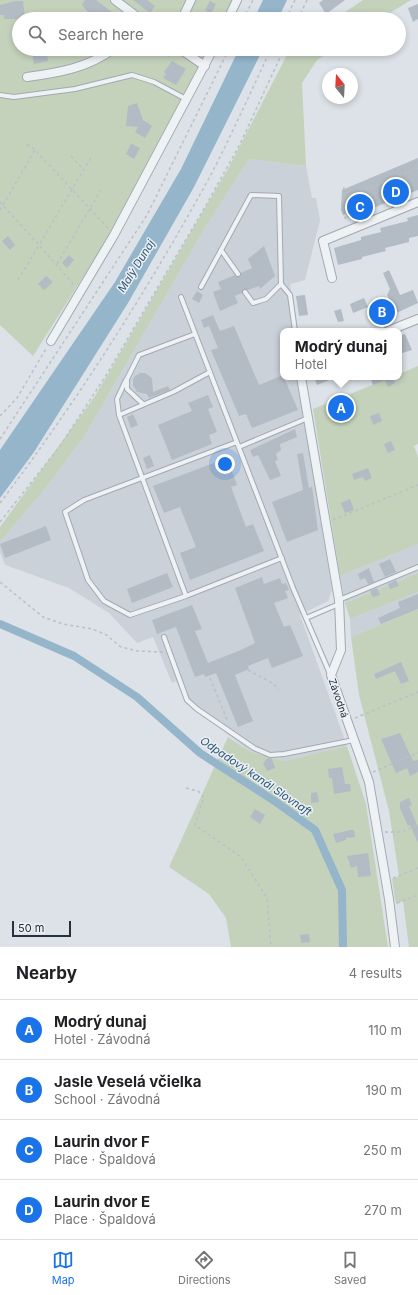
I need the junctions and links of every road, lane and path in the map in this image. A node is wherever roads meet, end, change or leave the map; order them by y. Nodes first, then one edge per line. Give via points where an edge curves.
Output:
1 (115, 0) edge
2 (191, 0) edge
3 (237, 0) edge
4 (253, 0) edge
5 (295, 0) edge
6 (307, 0) edge
7 (131, 12) edge
8 (185, 12) edge
9 (231, 12) edge
10 (247, 12) edge
11 (289, 12) edge
12 (301, 12) edge
13 (102, 56) edge
14 (190, 56) edge
15 (210, 56) edge
16 (226, 56) edge
17 (268, 56) edge
18 (281, 56) edge
19 (205, 66) junction
20 (27, 77) dead end
21 (0, 95) edge
22 (187, 100) junction
23 (27, 144) dead end
24 (35, 150) junction
25 (71, 156) dead end
26 (92, 156) dead end
27 (418, 168) edge
28 (84, 170) junction
29 (344, 187) dead end
30 (72, 190) junction
31 (101, 190) dead end
32 (343, 199) junction
33 (0, 202) edge
34 (418, 202) edge
35 (3, 205) junction
36 (0, 210) edge
37 (91, 210) junction
38 (348, 226) dead end
39 (114, 235) junction
40 (39, 245) junction
41 (221, 250) junction
42 (56, 265) junction
43 (238, 274) dead end
44 (332, 278) dead end
45 (18, 280) dead end
46 (281, 284) junction
47 (201, 287) dead end
48 (80, 291) junction
49 (245, 292) dead end
50 (181, 297) dead end
51 (418, 319) edge
52 (295, 328) edge
53 (396, 328) edge
54 (195, 334) junction
55 (51, 341) joint
56 (210, 372) junction
57 (127, 379) junction
58 (302, 380) edge
59 (143, 404) junction
60 (119, 415) junction
61 (0, 416) edge
62 (308, 418) junction
63 (0, 439) edge
64 (237, 442) junction
65 (239, 447) junction
66 (142, 479) junction
67 (418, 485) edge
68 (0, 503) edge
69 (0, 522) edge
70 (326, 522) junction
71 (282, 558) junction
72 (418, 567) edge
73 (0, 582) edge
74 (186, 596) junction
75 (339, 602) junction
76 (306, 618) junction
77 (164, 637) dead end
78 (170, 652) junction
79 (248, 670) dead end
80 (331, 675) junction
81 (210, 678) dead end
82 (278, 690) dead end
83 (418, 692) edge
84 (347, 721) junction
85 (232, 733) junction
86 (354, 740) junction
87 (418, 753) edge
88 (366, 775) junction
89 (186, 788) dead end
90 (418, 825) edge
91 (377, 832) junction
92 (418, 868) edge
93 (386, 881) junction
94 (418, 894) edge
95 (390, 906) junction
96 (271, 947) edge
97 (395, 947) edge

1 - 7 street
2 - 8 street
3 - 9 street
4 - 10 path
5 - 11 path
6 - 12 path
13 - 20 street via 81,66
14 - 19 street
15 - 19 street
16 - 63 path via 147,215
17 - 68 path via 207,182 115,336 79,394
18 - 69 path via 240,144 109,370 60,446
19 - 22 street
21 - 22 lane via 14,97 75,89 132,75 154,82
22 - 39 street
23 - 24 path
24 - 30 path
24 - 35 path
25 - 28 path
26 - 28 path
27 - 32 path
28 - 30 path
29 - 32 path
30 - 37 path
30 - 40 path
31 - 37 path
32 - 38 path via 342,210
33 - 35 path
34 - 44 street via 323,242
35 - 36 path
35 - 40 path
37 - 39 path
37 - 42 path
39 - 48 street
40 - 42 path
40 - 45 path
41 - 43 lane
41 - 46 lane via 251,195 279,196
41 - 47 lane
42 - 48 path
46 - 49 lane via 266,299 253,303
46 - 52 lane via 290,295
48 - 55 street
50 - 54 lane
51 - 53 street
54 - 56 lane
54 - 57 lane via 139,356
55 - 61 path via 16,398
56 - 59 lane via 173,392
56 - 64 lane
57 - 59 lane via 127,389
57 - 60 lane via 117,399
58 - 62 street, Závodná
59 - 60 lane
60 - 66 lane
62 - 65 lane
62 - 70 street, Závodná
64 - 65 lane
64 - 66 lane
65 - 71 lane
66 - 74 lane
66 - 74 lane via 84,500 65,512 88,580 104,601 130,616
67 - 70 path
70 - 75 street, Závodná
71 - 74 lane
71 - 76 lane
72 - 75 lane
73 - 78 path via 43,617 105,634 121,647 138,651
75 - 76 lane
75 - 80 street, Závodná via 341,650
76 - 80 lane
77 - 78 lane
78 - 85 lane via 187,700
79 - 82 path via 274,684
80 - 84 street, Závodná
81 - 85 path
83 - 84 path
84 - 86 street, Závodná
85 - 86 lane via 270,755
86 - 88 street, Závodná
87 - 88 path
88 - 91 street, Závodná
89 - 96 path via 198,790 204,797 195,825 241,857 267,898
90 - 91 path via 401,832
91 - 93 street, Závodná
92 - 93 path
93 - 95 street, Závodná
94 - 95 path
95 - 97 street, Závodná

